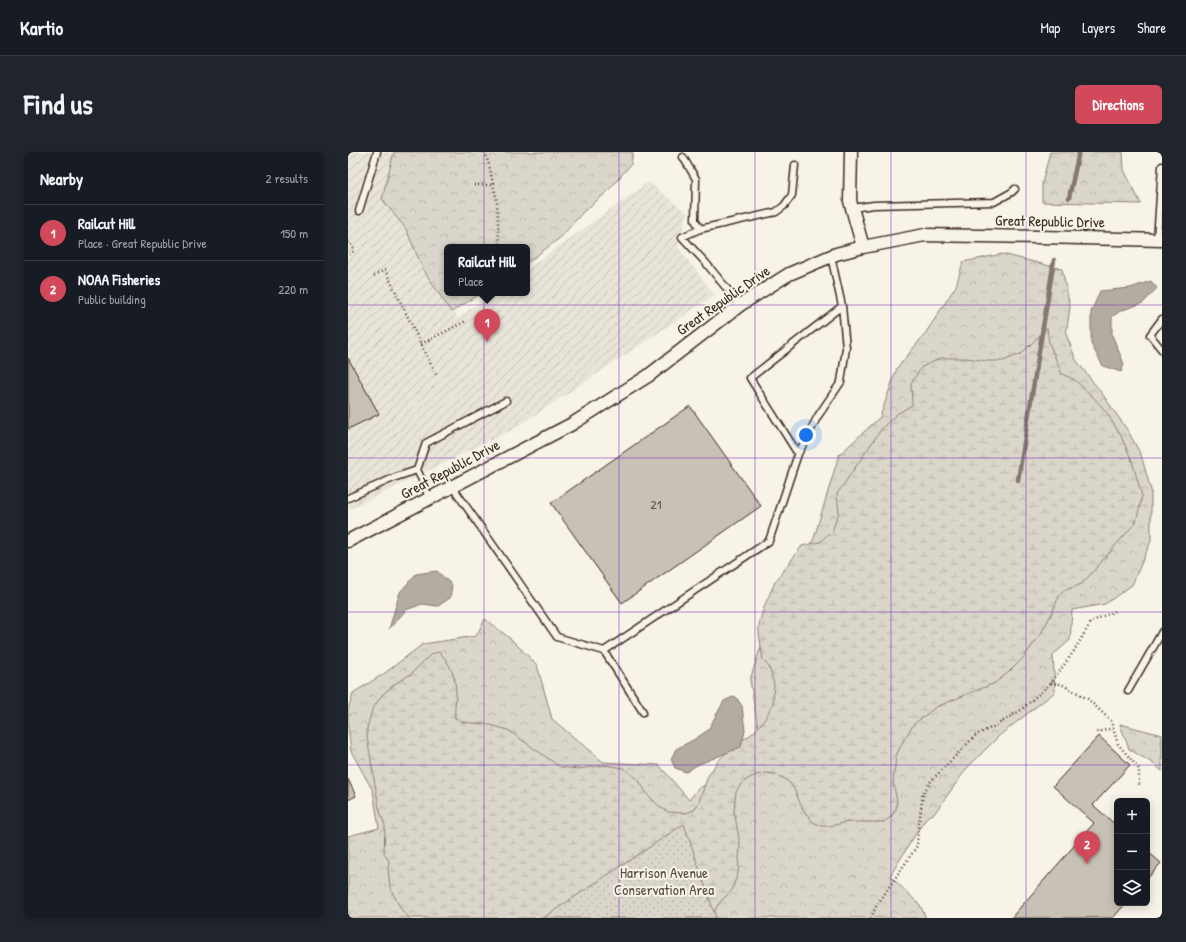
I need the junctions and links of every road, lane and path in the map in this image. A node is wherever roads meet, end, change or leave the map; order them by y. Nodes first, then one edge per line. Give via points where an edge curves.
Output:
1 (377, 152) edge
2 (485, 152) edge
3 (851, 152) edge
4 (683, 157) dead end
5 (795, 165) dead end
6 (1162, 166) edge
7 (474, 185) dead end
8 (493, 185) junction
9 (1015, 189) dead end
10 (1161, 195) edge
11 (852, 208) junction
12 (358, 211) dead end
13 (700, 229) junction
14 (1160, 240) edge
15 (348, 242) edge
16 (498, 243) dead end
17 (863, 247) junction
18 (348, 255) edge
19 (831, 256) junction
20 (374, 276) dead end
21 (740, 305) junction
22 (842, 306) junction
23 (1162, 319) edge
24 (466, 321) dead end
25 (421, 344) junction
26 (1162, 350) edge
27 (437, 377) dead end
28 (506, 402) dead end
29 (798, 454) junction
30 (417, 470) junction
31 (452, 486) junction
32 (348, 498) edge
33 (429, 499) junction
34 (348, 541) edge
35 (1116, 611) dead end
36 (1162, 632) edge
37 (604, 651) junction
38 (1051, 683) junction
39 (1128, 691) dead end
40 (643, 712) dead end
41 (1113, 728) junction
42 (1094, 733) dead end
43 (1139, 787) dead end
44 (870, 918) edge

1 - 12 lane
2 - 8 path
3 - 11 street
4 - 13 lane via 696,179 695,220
5 - 13 lane via 792,196 776,212
6 - 10 lane
7 - 8 path
8 - 16 path via 497,202
9 - 11 lane via 994,202 874,205
10 - 14 lane
11 - 17 street
13 - 21 lane via 682,237
14 - 17 street, Great Republic Drive via 925,236
15 - 18 path via 354,252
17 - 19 street, Great Republic Drive
19 - 21 street, Great Republic Drive via 789,274
19 - 22 lane
20 - 25 path via 385,270
21 - 31 street, Great Republic Drive via 648,376 579,420
22 - 29 lane via 846,348 841,382 818,416
22 - 29 lane via 750,378
23 - 26 lane via 1150,335
24 - 25 path
25 - 27 path
28 - 30 lane via 426,442
29 - 37 lane via 769,541
30 - 32 lane
30 - 33 lane
31 - 33 street, Great Republic Drive
31 - 37 lane via 556,637
33 - 34 street, Great Republic Drive
35 - 38 path via 1091,622
36 - 39 lane
37 - 40 lane
38 - 41 path via 1061,684 1088,700 1111,721
38 - 44 path via 1021,710 976,735 931,781 923,794 917,846
41 - 42 path
41 - 43 path via 1118,744 1139,769

